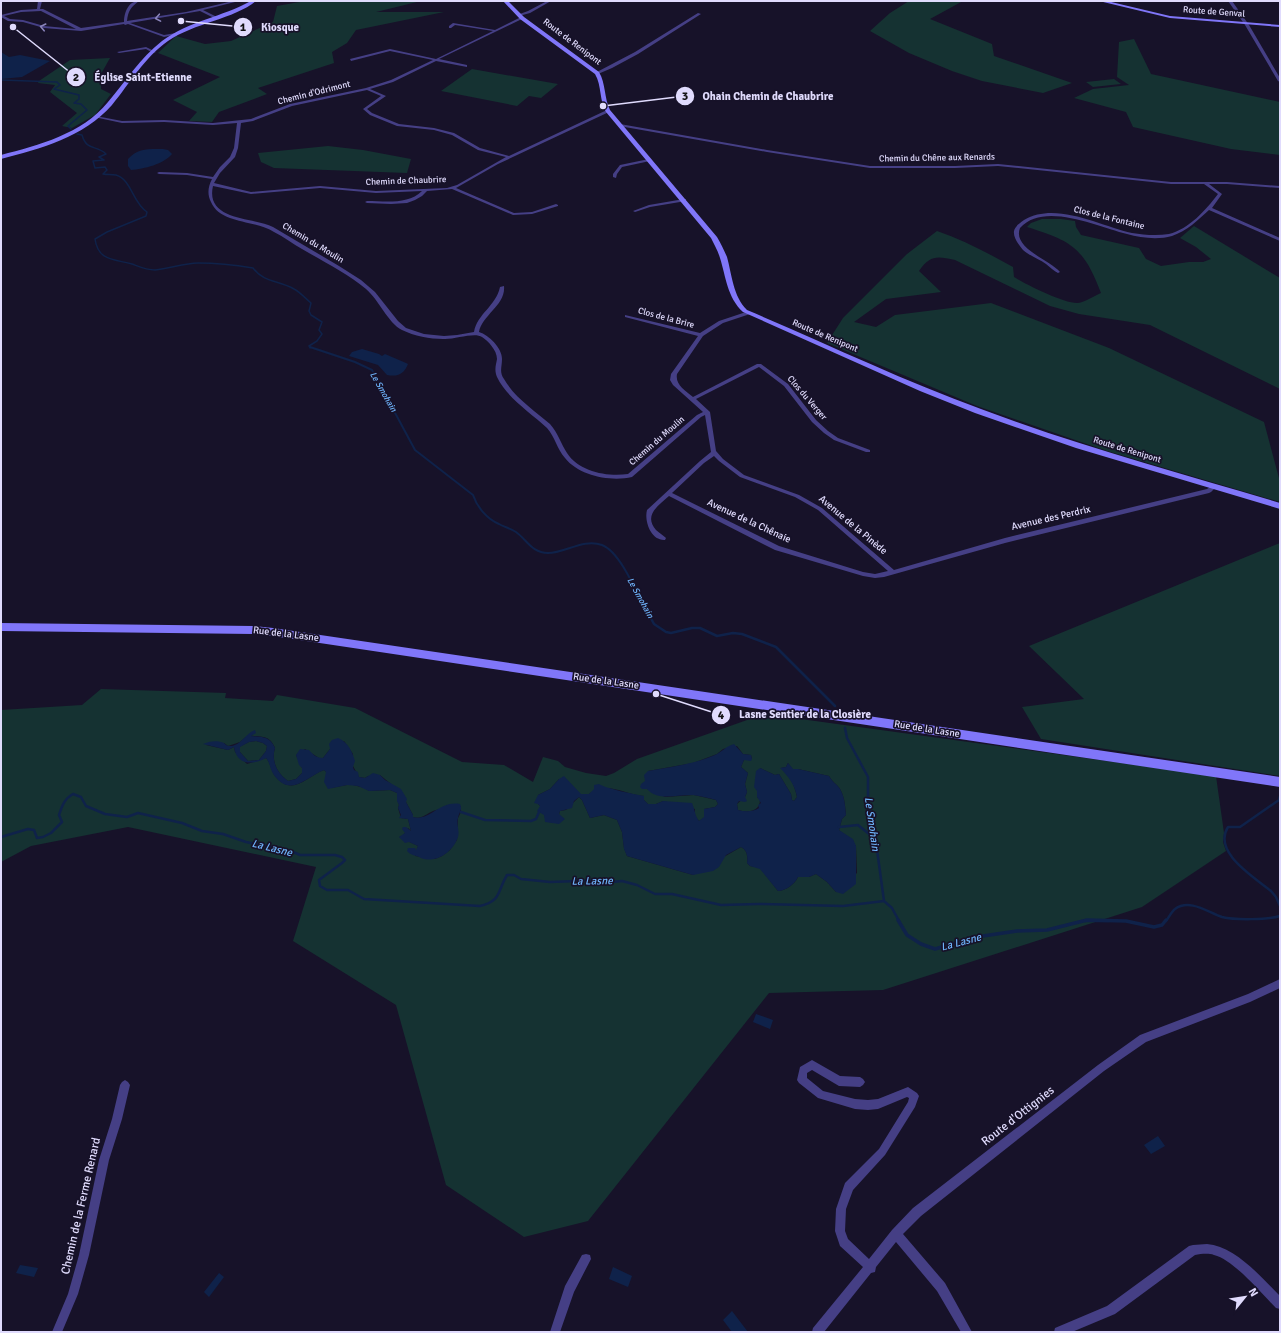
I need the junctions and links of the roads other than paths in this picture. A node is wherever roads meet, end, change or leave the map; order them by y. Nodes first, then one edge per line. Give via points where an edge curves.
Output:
1 (40, 1) edge
2 (137, 1) edge
3 (237, 1) edge
4 (254, 1) edge
5 (505, 1) edge
6 (550, 1) edge
7 (1101, 1) edge
8 (1230, 1) edge
9 (38, 10) junction
10 (201, 10) junction
11 (699, 14) dead end
12 (1, 16) edge
13 (521, 16) junction
14 (216, 18) junction
15 (1244, 22) junction
16 (127, 23) junction
17 (1280, 26) edge
18 (450, 27) dead end
19 (82, 30) junction
20 (495, 30) junction
21 (166, 38) junction
22 (119, 52) dead end
23 (154, 52) junction
24 (361, 57) junction
25 (351, 60) dead end
26 (366, 60) dead end
27 (434, 60) junction
28 (466, 66) dead end
29 (597, 73) junction
30 (1280, 81) edge
31 (366, 89) junction
32 (608, 111) junction
33 (96, 117) junction
34 (239, 122) junction
35 (620, 125) junction
36 (1, 157) edge
37 (508, 157) junction
38 (650, 160) junction
39 (159, 173) dead end
40 (615, 177) dead end
41 (214, 178) junction
42 (212, 184) junction
43 (1206, 184) junction
44 (1280, 187) edge
45 (453, 188) junction
46 (426, 190) junction
47 (684, 200) junction
48 (367, 202) dead end
49 (556, 205) dead end
50 (1209, 208) junction
51 (635, 211) dead end
52 (1280, 240) edge
53 (1058, 272) dead end
54 (502, 287) dead end
55 (748, 313) junction
56 (627, 316) dead end
57 (476, 333) junction
58 (701, 335) junction
59 (692, 399) junction
60 (707, 412) junction
61 (868, 451) dead end
62 (714, 453) junction
63 (1213, 487) junction
64 (668, 493) junction
65 (1280, 506) edge
66 (663, 538) dead end
67 (893, 572) junction
68 (1, 627) edge
69 (1280, 782) edge
70 (1280, 983) edge
71 (860, 1082) dead end
72 (125, 1085) dead end
73 (896, 1234) junction
74 (586, 1259) dead end
75 (870, 1268) junction
76 (1280, 1304) edge
77 (57, 1332) edge
78 (555, 1332) edge
79 (817, 1332) edge
80 (967, 1332) edge
81 (1058, 1332) edge

1 - 9 street
2 - 16 street via 128,8
3 - 10 street
4 - 14 street
5 - 13 street, Route de Renipont
6 - 13 street, Chemin d'Odrimont
7 - 15 street, Route de Genval via 1170,17
8 - 15 street
9 - 12 street
9 - 19 street
10 - 14 street
10 -> 16 street
11 - 29 street via 653,44
19 -> 12 street via 44,27 8,20
13 - 20 street, Chemin d'Odrimont
13 - 29 street, Route de Renipont
14 - 21 street
15 - 17 street, Route de Genval
15 - 30 street
16 - 19 street
16 - 21 street
18 - 20 street via 454,24
20 - 27 street, Chemin d'Odrimont
21 - 23 street
22 - 23 street via 146,48
23 - 33 street
24 - 25 street
24 - 26 street
24 - 27 street via 390,50
27 - 28 street
27 - 31 street, Chemin d'Odrimont via 392,81
29 - 32 street, Route de Renipont
31 - 34 street, Chemin d'Odrimont via 294,104 258,118
31 - 37 street via 384,96 365,109 371,114 398,125 453,134 479,149
32 - 35 street, Route de Renipont
32 - 37 street, Chemin de Chaubrire
33 - 34 street, Chemin d'Odrimont via 122,122
33 - 36 street via 58,138
34 - 41 street, Chemin du Moulin via 234,155
35 - 38 street, Route de Renipont
35 - 43 street, Chemin du Chêne aux Renards via 864,166 898,168 998,165 1107,178
37 - 45 street, Chemin de Chaubrire
38 - 40 street via 621,166
38 - 47 street, Route de Renipont
39 - 41 street
41 - 42 street, Chemin du Moulin
42 - 46 street, Chemin de Chaubrire via 251,193 320,187 376,192
42 - 57 street, Chemin du Moulin via 210,198 219,210 230,217 273,229 352,276 372,292 402,328 438,337
43 - 44 street, Chemin du Chêne aux Renards
43 - 50 street via 1220,193
45 - 46 street, Chemin de Chaubrire
45 - 49 street via 513,214 532,213
46 - 48 street via 412,201
47 - 51 street
47 - 55 street, Route de Renipont via 714,237 737,304
50 - 52 street
50 - 53 street, Clos de la Fontaine via 1184,230 1165,236 1137,235 1062,216 1039,216 1022,223 1016,232 1020,244
54 - 57 street via 499,300
55 - 58 street via 722,322
55 - 63 street, Route de Renipont via 978,411 1079,446
56 - 58 street, Clos de la Brire
57 - 60 street, Chemin du Moulin via 485,337 499,355 498,372 502,382 551,429 570,462 586,470 612,476 630,476 699,416
58 - 59 street via 673,376 678,388
59 - 60 street
59 - 61 street, Clos du Verger via 759,365 786,385 814,421 826,432 836,439
60 - 62 street
62 - 64 street
62 - 67 street, Avenue de la Pinède via 742,476 820,509
63 - 65 street, Route de Renipont
63 - 67 street, Avenue des Perdrix via 1208,491 978,546
64 - 66 street via 656,503 648,515 651,528
64 - 67 street, Avenue de la Chênaie via 777,548 866,575
68 - 69 street, Rue de la Lasne via 273,632
70 - 73 street, Route d'Ottignies via 1250,998 1143,1038 933,1199
71 - 75 street via 839,1081 812,1065 803,1070 802,1080 821,1095 855,1104 878,1104 908,1092 914,1096 912,1104 882,1152 849,1187 841,1209 840,1231 844,1242
72 - 77 street, Chemin de la Ferme Renard via 104,1160 84,1255 73,1294
73 - 75 street, Route d'Ottignies
73 - 80 street via 941,1286
74 - 78 street via 569,1290
75 - 79 street, Route d'Ottignies
76 - 81 street via 1238,1263 1216,1250 1193,1250 1111,1310

